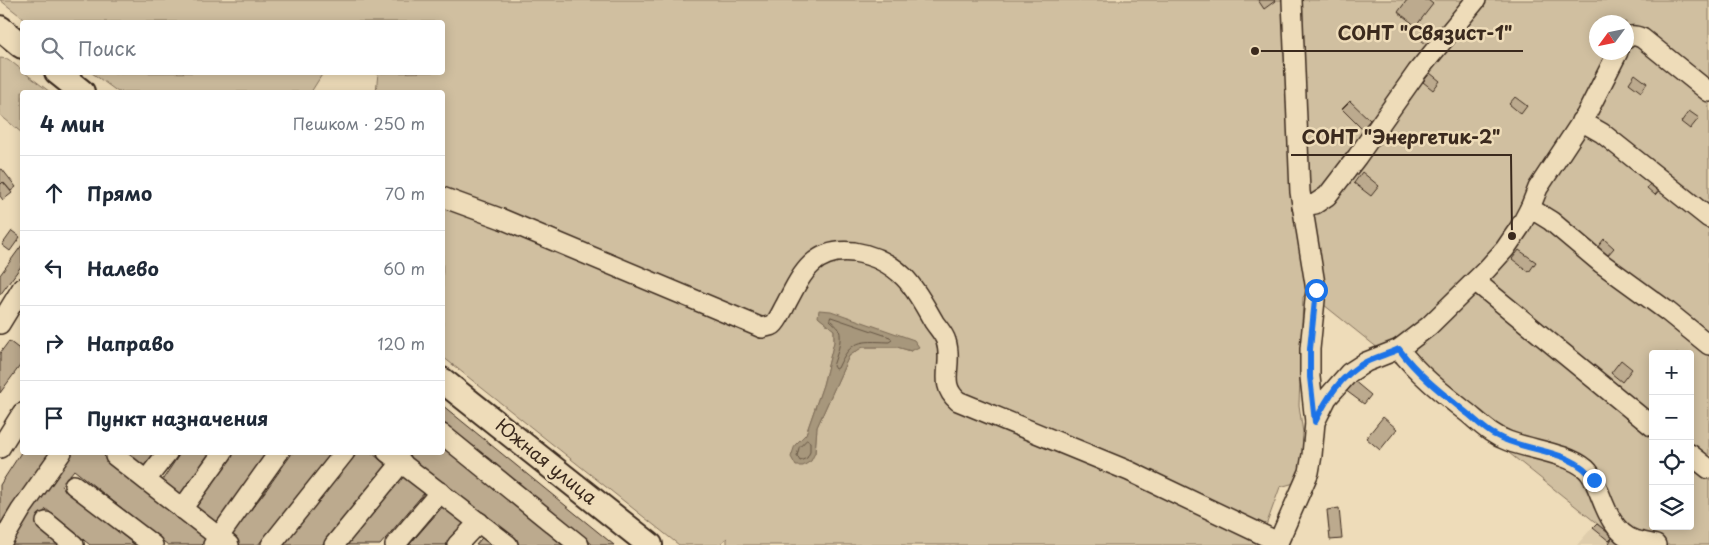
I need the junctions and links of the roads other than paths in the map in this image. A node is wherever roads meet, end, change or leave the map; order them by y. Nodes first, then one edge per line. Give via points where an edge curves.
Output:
1 (1292, 0) edge
2 (1476, 0) edge
3 (0, 28) edge
4 (1634, 35) edge
5 (20, 44) edge
6 (1614, 60) edge
7 (61, 75) edge
8 (80, 90) edge
9 (1709, 92) edge
10 (1582, 121) junction
11 (445, 198) edge
12 (1302, 206) junction
13 (1530, 208) junction
14 (1709, 218) edge
15 (1475, 281) junction
16 (20, 291) edge
17 (0, 324) edge
18 (1709, 345) edge
19 (1399, 349) junction
20 (445, 382) edge
21 (20, 416) edge
22 (1315, 422) junction
23 (1649, 425) edge
24 (445, 436) edge
25 (0, 448) edge
26 (60, 455) edge
27 (115, 455) edge
28 (166, 455) edge
29 (221, 455) edge
30 (277, 455) edge
31 (343, 455) edge
32 (395, 457) edge
33 (1694, 457) edge
34 (1709, 469) edge
35 (146, 480) junction
36 (74, 485) dead end
37 (440, 492) junction
38 (182, 509) junction
39 (46, 522) dead end
40 (479, 522) junction
41 (220, 542) edge
42 (1277, 544) edge
43 (0, 545) edge
44 (74, 545) edge
45 (153, 545) edge
46 (271, 545) edge
47 (334, 545) edge
48 (395, 545) edge
49 (457, 545) edge
50 (508, 545) edge
51 (580, 545) edge
52 (650, 545) edge
53 (1656, 545) edge

1 - 12 street
2 - 12 street via 1417,72 1327,196 1314,204
3 - 5 main road
4 - 9 street via 1642,38
6 - 10 street
7 - 8 main road
10 - 13 street via 1538,188
10 - 14 street via 1602,133
11 - 42 street via 762,328 773,324 782,313 808,266 826,255 843,251 862,253 880,260 898,270 910,283 946,340 947,384 958,401 1129,471
12 - 22 street via 1316,290 1310,349
13 - 15 street via 1504,249
13 - 18 street via 1551,220 1601,263
15 - 19 street via 1429,326
15 - 23 street
16 - 17 street
19 - 22 street via 1366,362 1349,374 1327,398
19 - 53 street via 1430,382 1494,435 1566,458 1588,470 1615,526 1633,540
20 - 52 main road, Южная улица
21 - 25 street
22 - 42 street via 1308,472
24 - 51 street
26 - 43 street
27 - 35 street
28 - 35 street
29 - 38 street
30 - 41 street
31 - 46 street
32 - 37 street
32 - 47 street
33 - 34 street
35 - 38 street
36 - 45 street
37 - 40 street
37 - 48 street
38 - 41 street
39 - 44 street
40 - 49 street
40 - 50 street

